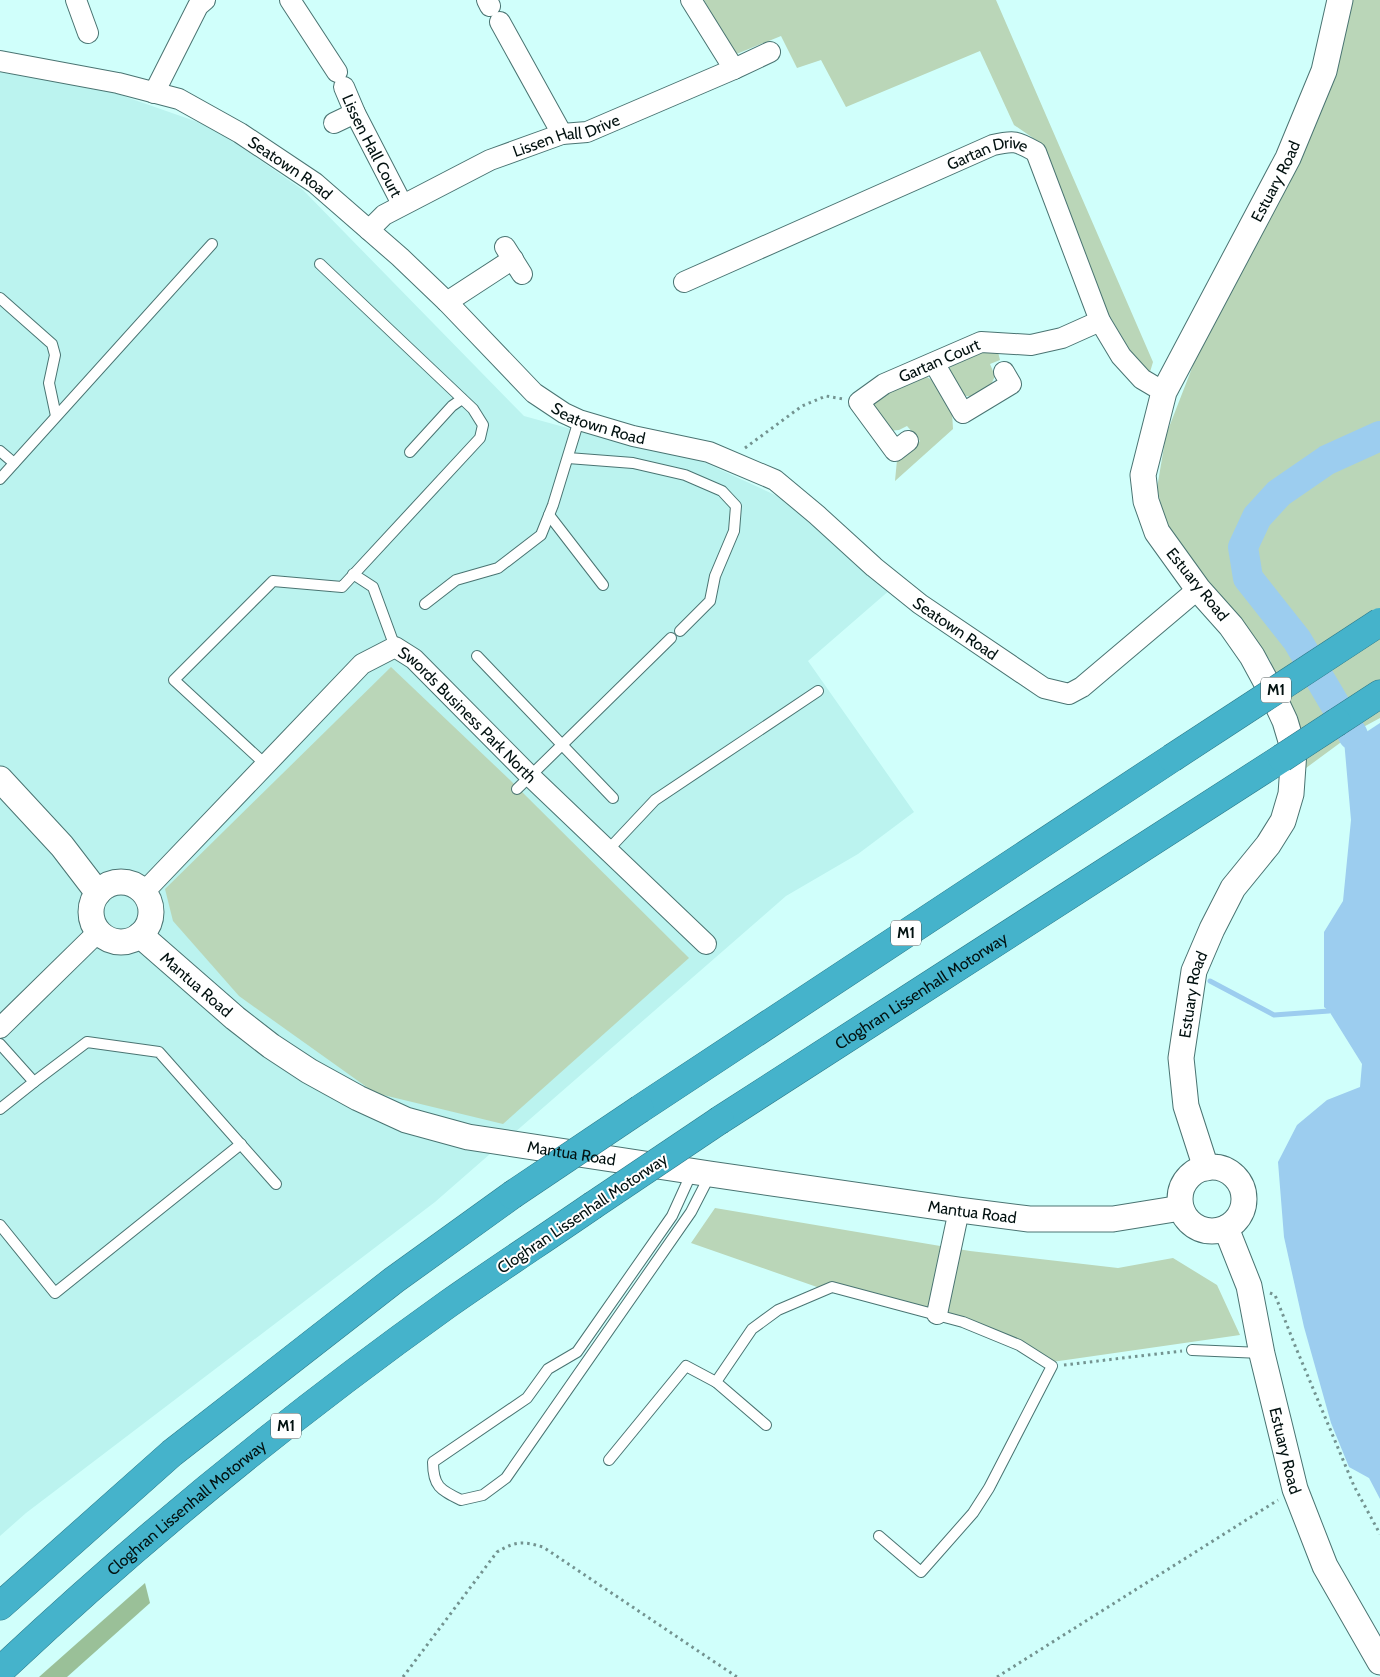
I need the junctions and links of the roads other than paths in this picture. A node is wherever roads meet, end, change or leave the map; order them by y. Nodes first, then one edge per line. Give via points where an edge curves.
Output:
1 (76, 0) edge
2 (205, 0) edge
3 (290, 0) edge
4 (692, 0) edge
5 (1340, 0) edge
6 (492, 9) edge
7 (88, 32) dead end
8 (770, 52) dead end
9 (0, 61) edge
10 (734, 69) junction
11 (154, 93) junction
12 (355, 114) junction
13 (334, 123) dead end
14 (562, 134) junction
15 (402, 204) junction
16 (369, 230) junction
17 (212, 244) dead end
18 (513, 260) dead end
19 (320, 264) dead end
20 (684, 282) dead end
21 (0, 298) edge
22 (447, 302) junction
23 (1100, 321) junction
24 (934, 362) junction
25 (1004, 372) dead end
26 (1164, 392) junction
27 (462, 399) junction
28 (56, 416) junction
29 (579, 420) junction
30 (908, 441) dead end
31 (0, 451) edge
32 (410, 452) dead end
33 (568, 458) junction
34 (14, 463) junction
35 (0, 479) edge
36 (550, 514) junction
37 (354, 574) junction
38 (603, 585) dead end
39 (1198, 589) junction
40 (425, 604) dead end
41 (1380, 622) edge
42 (680, 631) dead end
43 (671, 638) dead end
44 (395, 647) junction
45 (477, 656) dead end
46 (818, 690) dead end
47 (1380, 694) edge
48 (563, 746) junction
49 (265, 764) junction
50 (0, 779) edge
51 (524, 783) junction
52 (613, 798) dead end
53 (608, 850) junction
54 (144, 892) junction
55 (98, 893) junction
56 (99, 931) junction
57 (140, 935) junction
58 (706, 944) dead end
59 (0, 1028) edge
60 (0, 1044) edge
61 (34, 1082) junction
62 (0, 1109) edge
63 (241, 1144) junction
64 (1206, 1168) junction
65 (701, 1173) junction
66 (276, 1184) dead end
67 (1182, 1208) junction
68 (959, 1210) junction
69 (0, 1225) edge
70 (1226, 1228) junction
71 (937, 1314) junction
72 (1192, 1350) road end
73 (1262, 1354) junction
74 (716, 1382) junction
75 (766, 1425) dead end
76 (609, 1460) dead end
77 (879, 1536) dead end
78 (0, 1606) edge
79 (1380, 1662) edge
80 (0, 1671) edge

1 - 7 street
2 - 11 street via 198,6
3 - 12 street, Lissen Hall Court via 340,80
4 - 10 street
5 - 26 street, Estuary Road via 1324,71 1288,158
6 - 14 street
8 - 10 street, Lissen Hall Drive
9 - 11 street, Seatown Road
10 - 14 street, Lissen Hall Drive via 587,132
11 - 16 street, Seatown Road via 179,99 240,133 315,183
12 - 13 street
12 - 15 street, Lissen Hall Court
14 - 15 street, Lissen Hall Drive via 490,160
15 - 16 street, Lissen Hall Drive via 384,214
16 - 22 street, Seatown Road
17 - 28 lane
18 - 22 street
19 - 27 lane
20 - 23 street, Gartan Drive via 993,145 1010,141 1036,152
21 - 28 lane via 52,344 55,355 49,383
22 - 29 street, Seatown Road via 534,393
23 - 24 street, Gartan Court via 1062,338 1031,345 981,342
23 - 26 street, Gartan Drive via 1122,356 1142,379
24 - 25 street via 963,413 1011,384
24 - 30 street, Gartan Court via 884,384 858,402 895,452
26 - 39 street, Estuary Road via 1144,475 1146,501 1157,532
27 - 32 lane
27 - 37 lane via 483,425 480,438
28 - 34 lane
29 - 33 lane
29 - 39 street, Seatown Road via 633,436 708,452 775,480 920,604 1044,688 1069,694 1082,687
31 - 34 lane
33 - 36 lane
33 - 42 lane via 633,463 685,475 722,491 736,506 734,531 715,576 710,601
34 - 35 lane
36 - 38 lane
36 - 40 lane via 541,535 498,568 456,580
37 - 44 lane via 373,586
37 - 49 lane via 342,587 273,581 174,680
39 - 64 street, Estuary Road via 1252,656 1285,721 1294,751 1291,794 1283,821 1268,845 1232,888 1194,970 1182,1058 1186,1106
41 - 78 highway, M1, bridge via 512,1195 387,1286 172,1453
43 - 48 lane
44 - 49 street, Swords Business Park North via 362,664
44 - 51 street, Swords Business Park North via 414,659
45 - 48 lane
46 - 53 lane via 656,800
47 - 80 highway, Cloghran Lissenhall Motorway / M1, bridge via 720,1120 448,1304 314,1404 176,1514
48 - 51 lane
48 - 52 lane
49 - 54 street, Swords Business Park North
50 - 55 street via 62,846
51 - 53 street, Swords Business Park North
53 - 58 street, Swords Business Park North
54 - 55 street via 129,882 121,881 104,887
54 - 57 street via 149,899 151,916
55 - 56 street via 92,908 94,924
56 - 57 street via 105,937 121,942
56 - 59 street
57 - 65 street, Mantua Road via 271,1046 309,1072 406,1120 468,1137
60 - 61 lane
61 - 62 lane
61 - 63 lane via 87,1042 159,1052
63 - 66 lane
63 - 69 lane via 55,1292
64 - 67 street via 1196,1172 1185,1183 1180,1198
64 - 70 street via 1226,1170 1234,1176 1244,1194 1240,1214
65 - 65 lane via 691,1212 506,1478 483,1495 461,1500 438,1487 433,1475 433,1462 527,1398 548,1369 577,1352
65 - 68 street, Mantua Road
67 - 68 street, Mantua Road via 1113,1219 1029,1219
67 - 70 street via 1194,1226 1215,1231
68 - 71 street
70 - 73 street, Estuary Road via 1249,1286
71 - 74 lane via 832,1286 778,1310 752,1329
71 - 77 lane via 1019,1345 1052,1366 989,1488 921,1572
72 - 73 lane
73 - 79 street, Estuary Road via 1295,1489 1326,1566
74 - 75 lane
74 - 76 lane via 686,1366

